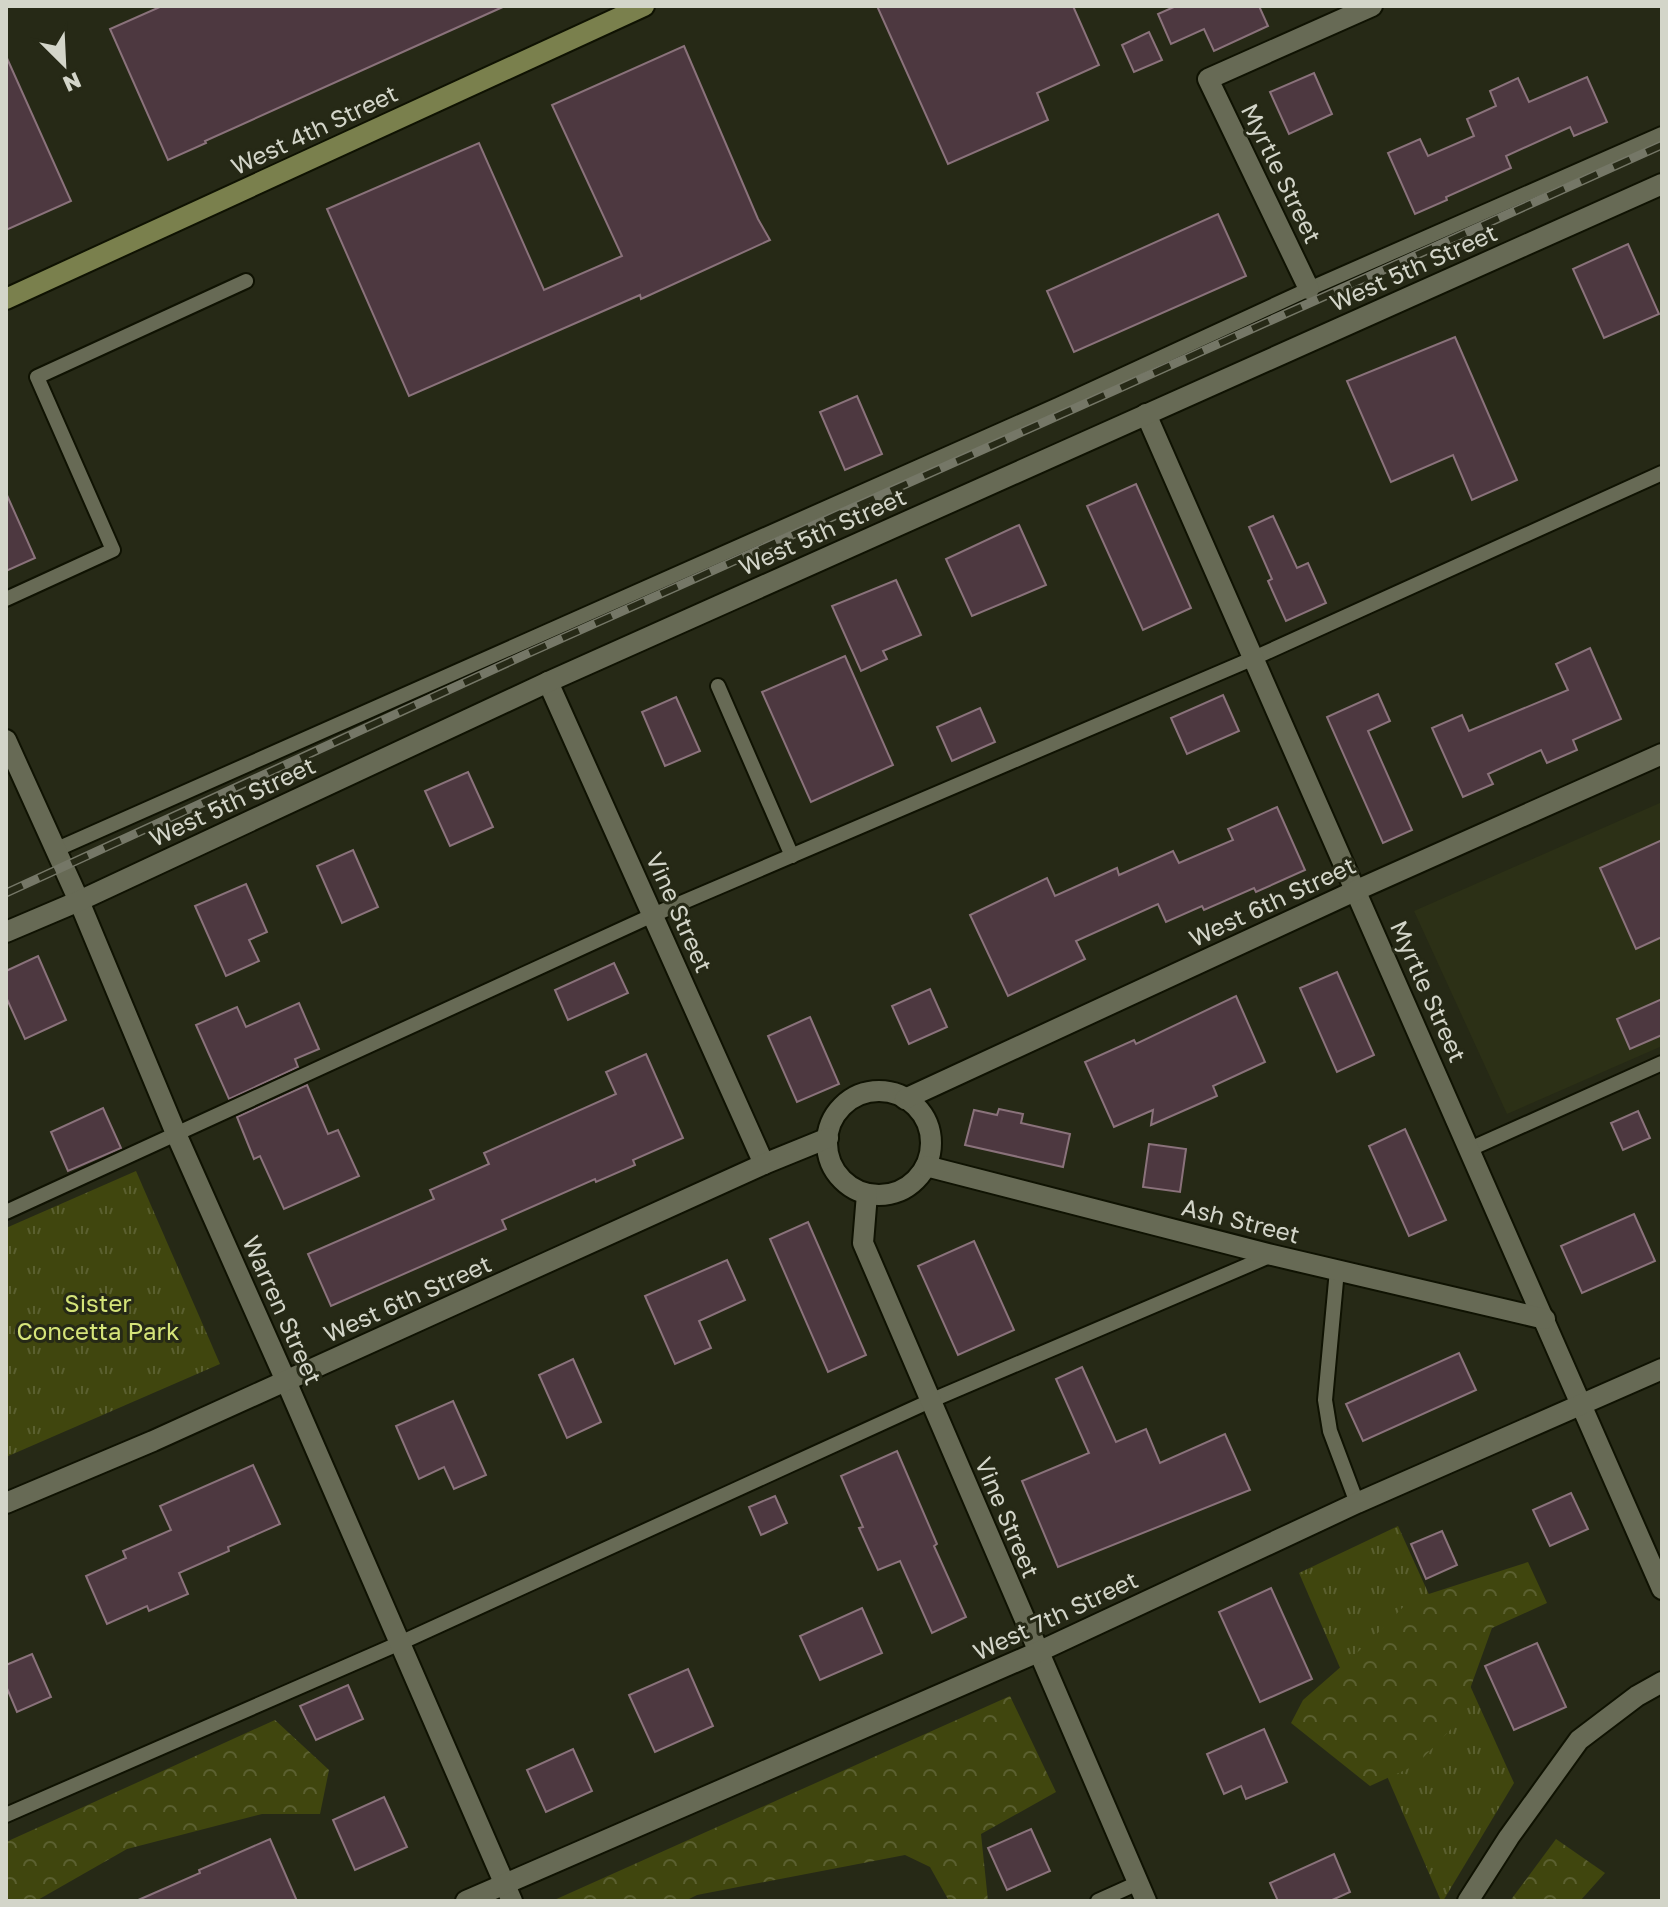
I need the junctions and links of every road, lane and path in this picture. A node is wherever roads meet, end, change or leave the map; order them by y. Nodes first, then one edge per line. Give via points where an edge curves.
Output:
1 (644, 6) edge
2 (1372, 6) edge
3 (1662, 134) edge
4 (1662, 184) edge
5 (246, 281) dead end
6 (1309, 289) junction
7 (6, 299) edge
8 (1146, 414) junction
9 (1662, 473) edge
10 (6, 599) edge
11 (1254, 658) junction
12 (548, 682) junction
13 (718, 686) dead end
14 (6, 740) edge
15 (1662, 754) edge
16 (55, 850) junction
17 (792, 856) junction
18 (1357, 890) junction
19 (79, 901) junction
20 (653, 915) junction
21 (6, 932) edge
22 (1662, 1063) edge
23 (905, 1099) junction
24 (177, 1136) junction
25 (828, 1138) junction
26 (1470, 1149) junction
27 (764, 1164) junction
28 (926, 1166) junction
29 (867, 1194) junction
30 (6, 1212) edge
31 (1272, 1255) junction
32 (1337, 1270) junction
33 (1545, 1319) junction
34 (1662, 1369) edge
35 (286, 1381) junction
36 (930, 1401) junction
37 (1582, 1404) junction
38 (6, 1503) edge
39 (1357, 1503) junction
40 (1662, 1589) edge
41 (400, 1643) junction
42 (1038, 1652) junction
43 (1662, 1682) edge
44 (6, 1815) edge
45 (1142, 1892) edge
46 (508, 1893) edge
47 (466, 1901) edge
48 (1098, 1901) edge
49 (1468, 1901) edge

1 - 7 main road, West 4th Street
2 - 6 street, Myrtle Street via 1208,79
3 - 6 lane
4 - 8 street, West 5th Street
5 - 10 lane via 37,377 113,550
6 - 16 lane
8 - 11 street, Myrtle Street
8 - 12 street, West 5th Street
9 - 11 lane
11 - 17 lane
11 - 18 street, Myrtle Street
12 - 19 street, West 5th Street
12 - 20 street, Vine Street
13 - 17 lane
14 - 16 street, Warren Street
15 - 18 street, West 6th Street
16 - 19 street, Warren Street
17 - 20 lane
18 - 23 street, West 6th Street
18 - 26 street, Myrtle Street
19 - 21 street, West 5th Street
19 - 24 street, Warren Street
20 - 24 lane
20 - 27 street, Vine Street
22 - 26 lane
23 - 25 street via 880,1091 848,1101
23 - 28 street via 924,1116 930,1132
24 - 30 lane
24 - 35 street, Warren Street
25 - 27 street, West 6th Street
25 - 29 street via 839,1176
26 - 33 street, Myrtle Street
27 - 35 street, West 6th Street
28 - 29 street via 901,1190
28 - 31 street, Ash Street
29 - 36 street, Vine Street via 863,1243
31 - 32 street, Ash Street
31 - 36 lane
32 - 33 street, Ash Street
32 - 39 lane via 1325,1400 1330,1431
33 - 37 street, Myrtle Street
34 - 37 street, West 7th Street
35 - 38 street, West 6th Street
35 - 41 street, Warren Street
36 - 41 lane
36 - 42 street, Vine Street
37 - 39 street, West 7th Street
37 - 40 street, Myrtle Street
39 - 42 street, West 7th Street
41 - 44 lane
41 - 46 street, Warren Street
42 - 45 street, Vine Street
42 - 46 street, West 7th Street
43 - 49 street via 1579,1740
45 - 48 lane
46 - 47 street, West 7th Street

